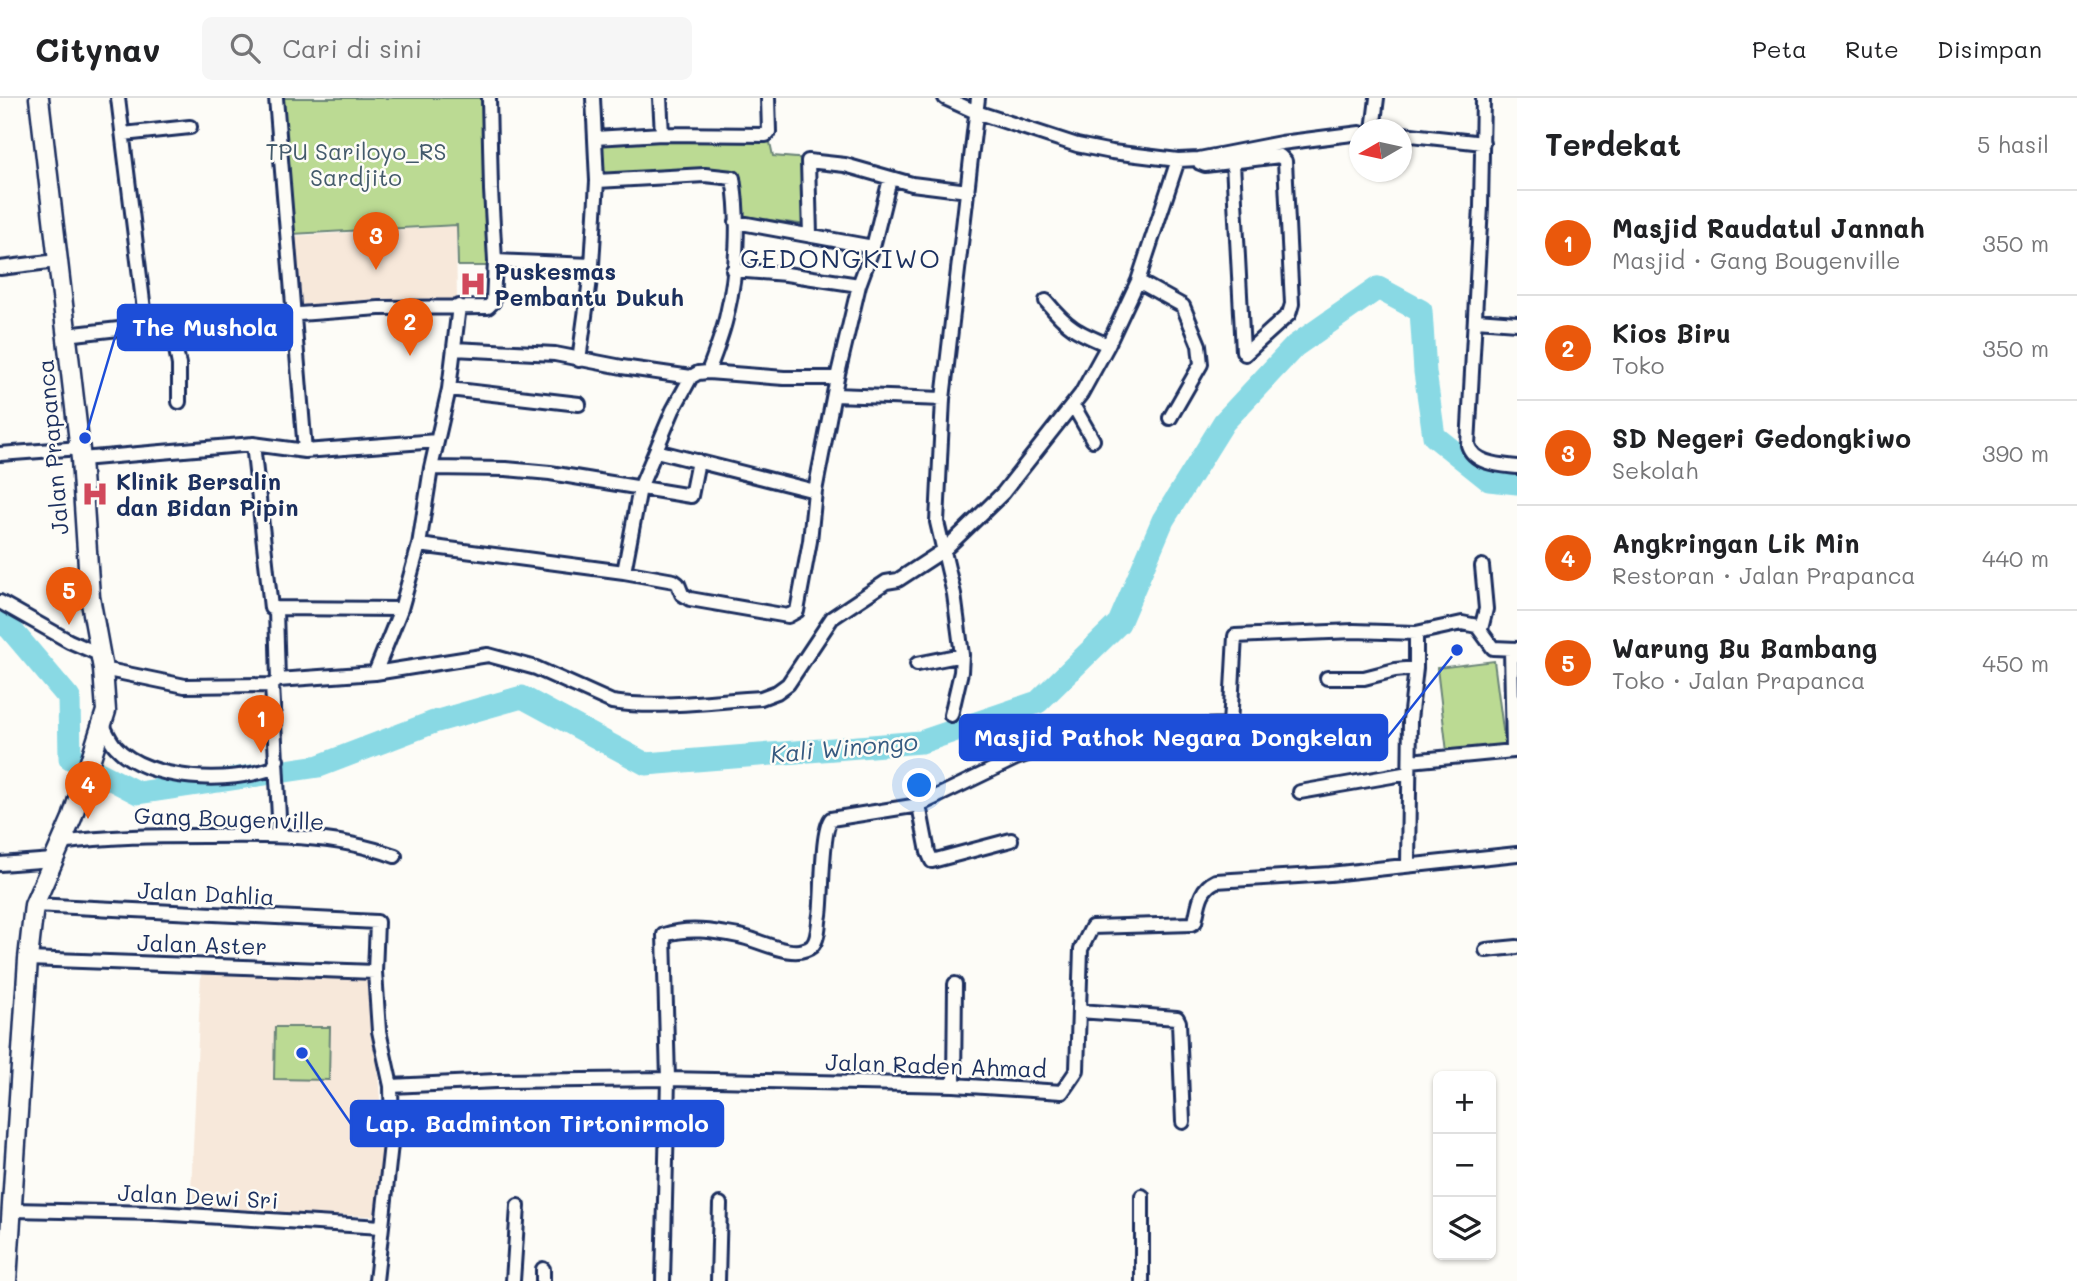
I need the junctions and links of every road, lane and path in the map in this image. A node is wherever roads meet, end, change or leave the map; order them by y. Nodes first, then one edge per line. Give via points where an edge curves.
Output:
1 (38, 98) edge
2 (118, 98) edge
3 (276, 98) edge
4 (489, 98) edge
5 (593, 98) edge
6 (660, 98) edge
7 (768, 98) edge
8 (945, 98) edge
9 (978, 98) edge
10 (1377, 98) edge
11 (1483, 98) edge
12 (976, 112) junction
13 (1374, 119) edge
14 (190, 127) dead end
15 (123, 134) junction
16 (662, 134) junction
17 (1349, 134) edge
18 (1412, 135) edge
19 (595, 138) junction
20 (1483, 143) junction
21 (1199, 159) junction
22 (1178, 160) junction
23 (1233, 163) junction
24 (890, 179) junction
25 (597, 181) junction
26 (968, 191) junction
27 (736, 222) junction
28 (810, 235) junction
29 (873, 247) junction
30 (57, 261) junction
31 (495, 261) junction
32 (592, 265) junction
33 (0, 268) edge
34 (733, 270) junction
35 (1138, 281) junction
36 (859, 285) junction
37 (1046, 301) dead end
38 (459, 306) junction
39 (295, 315) junction
40 (1476, 320) junction
41 (1517, 323) edge
42 (171, 324) junction
43 (146, 326) junction
44 (66, 335) junction
45 (1108, 345) junction
46 (454, 349) junction
47 (579, 360) junction
48 (708, 372) junction
49 (691, 377) junction
50 (837, 377) junction
51 (449, 389) junction
52 (834, 395) junction
53 (943, 399) junction
54 (179, 402) dead end
55 (579, 404) dead end
56 (1073, 405) junction
57 (1170, 418) dead end
58 (1093, 440) dead end
59 (437, 441) junction
60 (253, 444) junction
61 (305, 451) junction
62 (656, 451) junction
63 (81, 453) junction
64 (0, 454) edge
65 (698, 461) junction
66 (1517, 467) edge
67 (431, 468) junction
68 (640, 488) junction
69 (815, 491) junction
70 (419, 545) junction
71 (942, 545) junction
72 (1482, 566) dead end
73 (625, 572) junction
74 (0, 602) edge
75 (401, 609) junction
76 (275, 610) junction
77 (1480, 629) junction
78 (1416, 633) junction
79 (1514, 649) edge
80 (962, 655) junction
81 (101, 661) junction
82 (917, 664) dead end
83 (1416, 668) junction
84 (375, 673) junction
85 (1327, 678) dead end
86 (275, 682) junction
87 (951, 715) dead end
88 (99, 732) junction
89 (277, 763) junction
90 (1410, 767) junction
91 (1300, 792) dead end
92 (919, 805) junction
93 (280, 836) junction
94 (1011, 840) dead end
95 (61, 843) junction
96 (1517, 854) edge
97 (395, 856) dead end
98 (53, 860) junction
99 (0, 864) edge
100 (1408, 865) junction
101 (34, 905) junction
102 (1517, 947) edge
103 (1486, 950) dead end
104 (28, 959) junction
105 (375, 972) junction
106 (955, 984) dead end
107 (1079, 1011) junction
108 (668, 1079) junction
109 (954, 1085) junction
110 (391, 1086) junction
111 (1183, 1122) dead end
112 (1142, 1196) dead end
113 (720, 1204) dead end
114 (517, 1206) dead end
115 (12, 1210) junction
116 (381, 1227) junction
117 (7, 1281) edge
118 (376, 1281) edge
119 (513, 1281) edge
120 (663, 1281) edge
121 (718, 1281) edge
122 (1142, 1281) edge

1 - 30 street, Jalan Prapanca
2 - 15 street
3 - 39 street
4 - 31 street
5 - 19 street
6 - 16 street
7 - 16 street via 769,133
8 - 12 street
9 - 12 street
10 - 13 street
11 - 20 street
12 - 22 street via 1086,147
12 - 26 street
14 - 15 street
15 - 43 street
16 - 19 street
17 - 21 street
18 - 20 street
19 - 25 street
20 - 40 street
21 - 22 street
21 - 23 street via 1205,164
22 - 35 street
23 - 23 street via 1242,351 1245,354 1292,307 1288,193 1282,157
24 - 26 street
24 - 28 street via 845,165 808,161
24 - 29 street
25 - 27 street via 731,176
25 - 32 street
26 - 53 street
27 - 28 street
27 - 34 street
28 - 29 street
29 - 36 street
30 - 33 street
30 - 44 street, Jalan Prapanca
31 - 32 street
31 - 38 street via 492,303
32 - 47 street
34 - 36 street
34 - 48 street via 727,317
35 - 45 street
35 - 57 street via 1183,306 1199,345 1201,364
36 - 50 street
37 - 45 street via 1063,323
38 - 39 street
38 - 46 street
39 - 42 street
39 - 61 street
40 - 41 street
40 - 66 street via 1470,451 1487,462
42 - 43 street
42 - 54 street via 179,365
43 - 44 street
44 - 63 street, Jalan Prapanca
45 - 56 street
46 - 47 street via 555,354
46 - 51 street
47 - 49 street
48 - 49 street
48 - 50 street
49 - 62 street
50 - 52 street
51 - 55 street
51 - 59 street
52 - 53 street
52 - 69 street
53 - 71 street via 937,522
56 - 58 street
56 - 71 street via 1003,493
59 - 61 street
59 - 67 street
60 - 61 street
60 - 63 street
60 - 76 street via 270,604
62 - 65 street
62 - 68 street
63 - 64 street
63 - 81 street, Jalan Prapanca via 87,574
65 - 68 street via 691,496
65 - 69 street
67 - 68 street via 550,473
67 - 70 street
68 - 73 street
69 - 73 street via 798,608 791,615 690,599 674,581
70 - 73 street
70 - 75 street
71 - 80 street
71 - 84 street via 898,580 886,582 832,618 788,684 761,698 649,705 611,702 536,668 488,655
72 - 77 street via 1486,609
74 - 81 street
75 - 76 street
75 - 84 street
76 - 86 street
77 - 78 street via 1462,623
77 - 79 street via 1491,647
78 - 83 street
78 - 92 street via 1235,636 1230,725 1141,728 1036,751
79 - 90 street via 1513,751
80 - 82 street
80 - 87 street
81 - 86 street via 185,686
81 - 88 street, Jalan Prapanca via 106,711
83 - 85 street via 1364,678
83 - 90 street
84 - 86 street
86 - 89 street
88 - 89 street via 132,761 182,777 259,772
88 - 95 street, Jalan Prapanca
89 - 93 street
90 - 91 street
90 - 100 street
92 - 94 street via 932,861
92 - 108 street via 829,821 816,939 808,948 791,951 743,937 685,930 664,935
93 - 95 street, Gang Bougenville via 114,836
93 - 97 street, Gang Bougenville via 348,843
95 - 98 street, Jalan Prapanca
96 - 100 street, Jalan Raden Ahmad
98 - 99 street
98 - 101 street, Jalan Prapanca
100 - 107 street, Jalan Raden Ahmad via 1216,881 1202,892 1192,924 1094,926 1081,949
101 - 104 street, Jalan Prapanca
101 - 105 street, Jalan Dahlia via 377,922
102 - 103 street
104 - 105 street, Jalan Aster
104 - 115 street, Jalan Prapanca
105 - 110 street via 379,1031
106 - 109 street
107 - 109 street, Jalan Raden Ahmad via 1077,1070 1062,1091
107 - 111 street via 1177,1018
108 - 109 street, Jalan Raden Ahmad
108 - 110 street, Jalan Raden Ahmad
108 - 120 street
110 - 116 street via 393,1135
112 - 122 street
113 - 121 street
114 - 119 street
115 - 116 street, Jalan Dewi Sri via 156,1213
115 - 117 street, Jalan Prapanca
116 - 118 street

